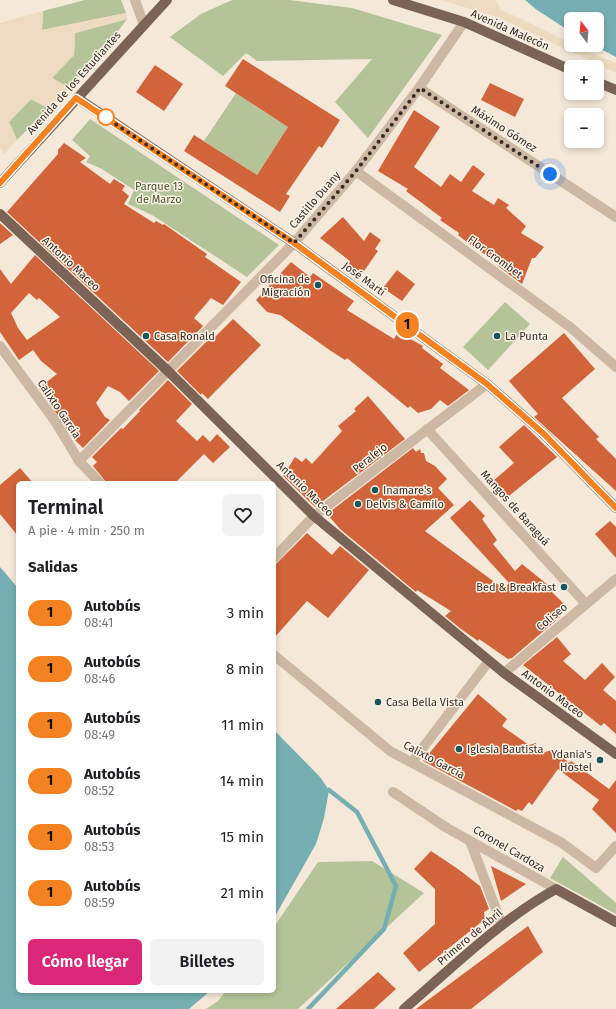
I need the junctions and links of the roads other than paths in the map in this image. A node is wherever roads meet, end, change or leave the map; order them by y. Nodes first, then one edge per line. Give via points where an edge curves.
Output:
1 (135, 0) edge
2 (167, 0) edge
3 (393, 0) edge
4 (464, 22) junction
5 (144, 25) junction
6 (564, 67) edge
7 (604, 85) edge
8 (420, 88) junction
9 (616, 90) edge
10 (76, 98) junction
11 (356, 171) junction
12 (0, 183) edge
13 (0, 214) edge
14 (616, 217) edge
15 (294, 243) junction
16 (0, 346) edge
17 (616, 367) edge
18 (170, 372) junction
19 (487, 384) junction
20 (427, 429) junction
21 (79, 461) junction
22 (98, 481) edge
23 (616, 508) edge
24 (314, 516) junction
25 (276, 556) edge
26 (616, 580) edge
27 (586, 604) junction
28 (276, 657) edge
29 (489, 661) junction
30 (504, 673) junction
31 (616, 754) edge
32 (412, 762) junction
33 (393, 792) dead end
34 (470, 841) junction
35 (616, 846) edge
36 (556, 889) junction
37 (616, 922) edge
38 (502, 925) junction
39 (404, 1009) edge

1 - 5 street
2 - 5 main road, Avenida de los Estudiantes
3 - 4 main road, Avenida Malecón
4 - 6 main road, Avenida Malecón
4 - 8 street, Castillo Duany
5 - 10 main road, Avenida de los Estudiantes
7 - 9 main road
8 - 11 street, Castillo Duany
8 - 14 street, Máximo Gómez
10 - 12 main road, Avenida de los Estudiantes
10 - 15 main road, José Martí
11 - 15 street, Castillo Duany
11 - 17 street, Flor Crombet via 570,327
13 - 18 main road, Antonio Maceo
15 - 18 street, Castillo Duany
15 - 19 main road, José Martí
16 - 21 street, Calixto García via 55,421
18 - 21 street, Castillo Duany
18 - 24 main road, Antonio Maceo
19 - 20 street, Peralejo
19 - 23 main road, José Martí via 544,434
20 - 24 street, Peralejo
20 - 27 street, Mangos de Baraguá
21 - 22 street, Calixto García
24 - 25 street, Peralejo
24 - 29 main road, Antonio Maceo
26 - 27 street, Coliseo
27 - 30 street, Coliseo
28 - 32 street, Calixto García via 390,750
29 - 30 main road, Antonio Maceo
29 - 32 street
30 - 31 main road, Antonio Maceo
32 - 35 street, Calixto García via 562,843 596,868
33 - 34 street, Coronel Cardoza
34 - 36 street, Coronel Cardoza
34 - 38 street
36 - 37 main road, Coronel Cardoza
36 - 38 main road, Primero de Abril
38 - 39 main road, Primero de Abril

